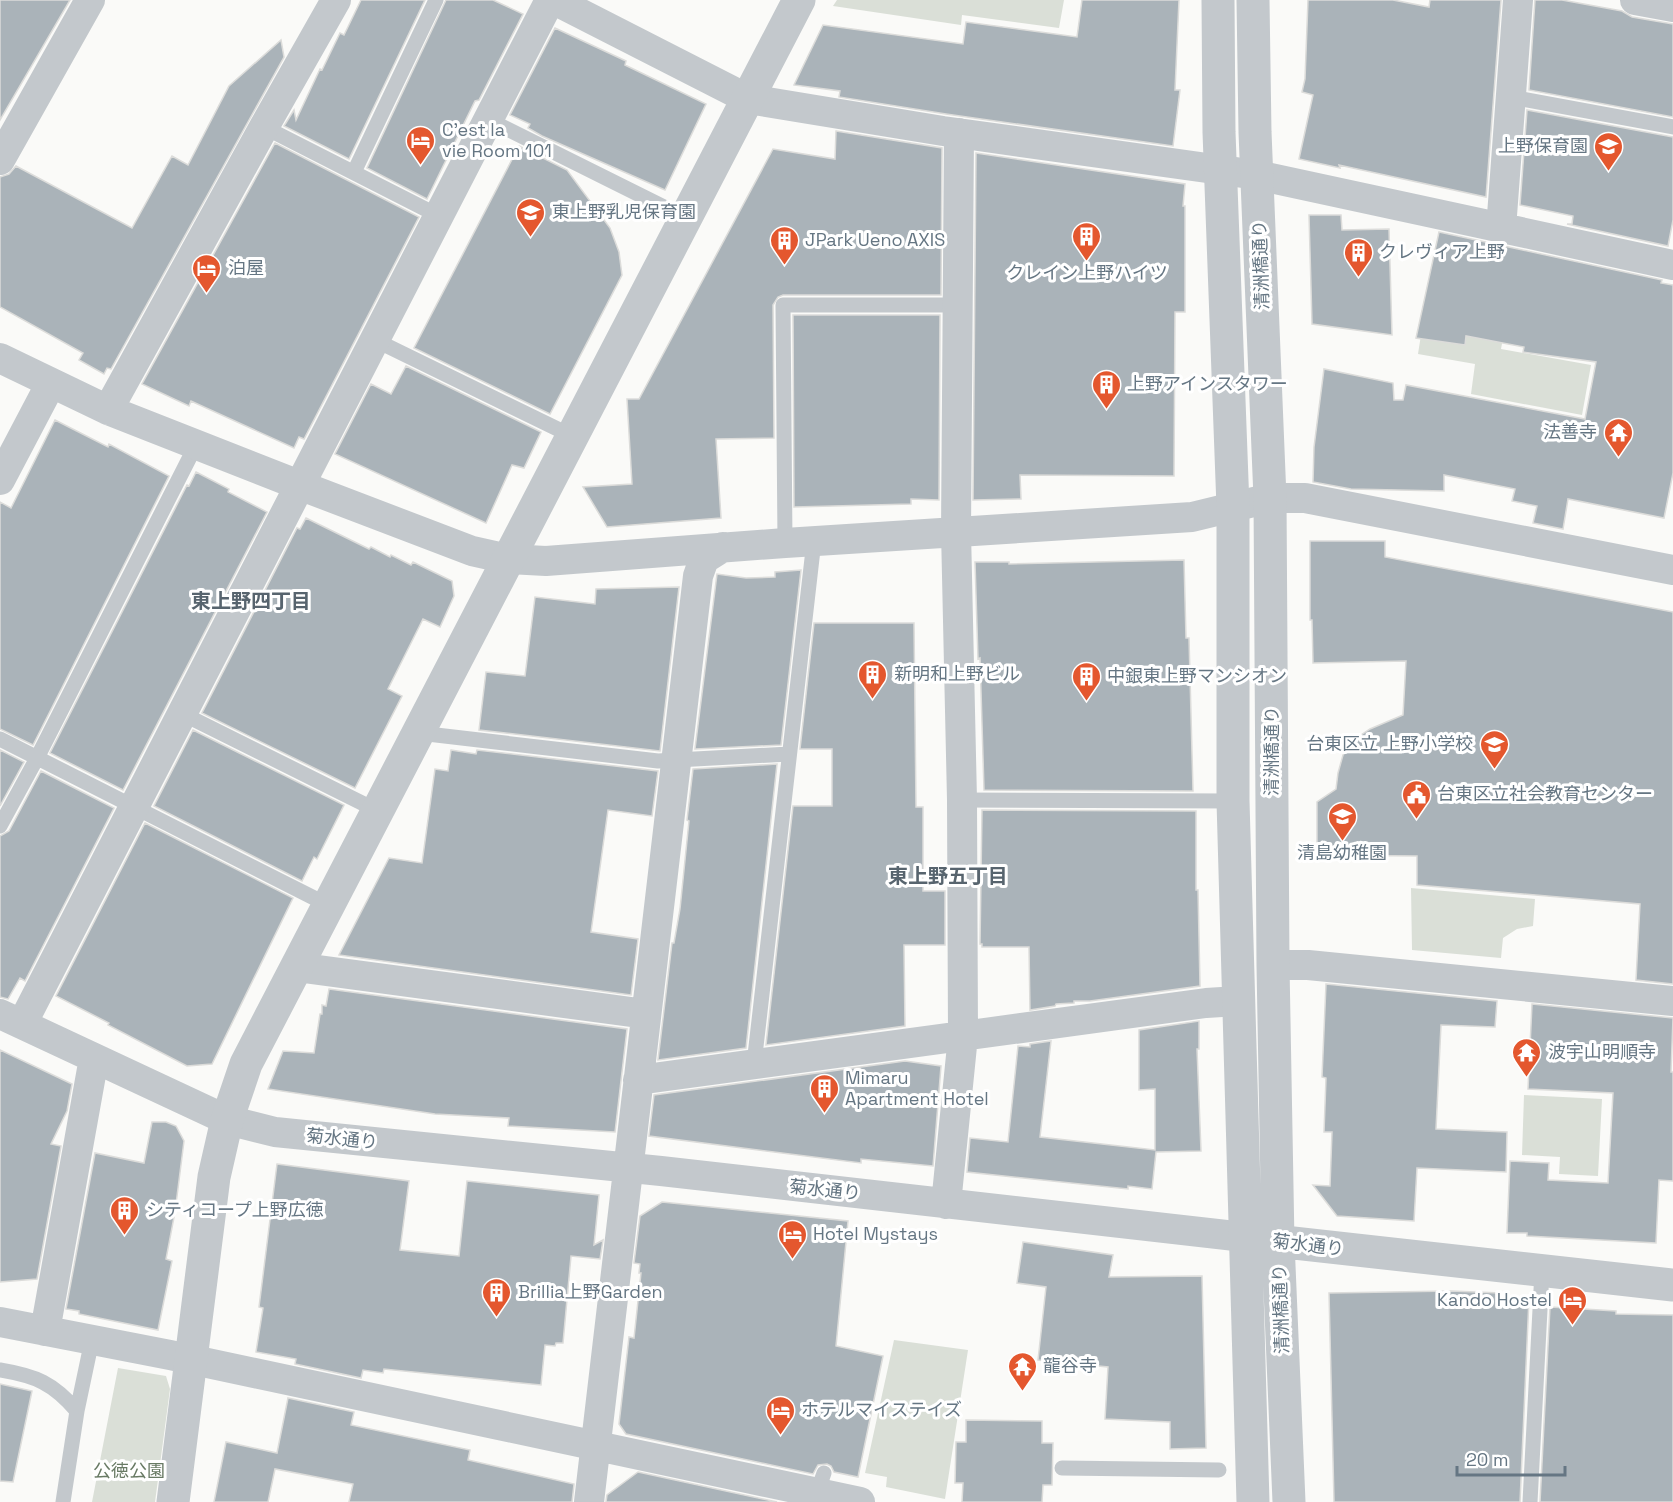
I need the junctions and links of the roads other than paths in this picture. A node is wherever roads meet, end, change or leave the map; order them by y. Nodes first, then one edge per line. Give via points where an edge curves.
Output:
1 (90, 0) edge
2 (336, 0) edge
3 (436, 0) edge
4 (552, 0) edge
5 (799, 0) edge
6 (1218, 0) edge
7 (1253, 0) edge
8 (1518, 0) edge
9 (1635, 0) edge
10 (1670, 5) edge
11 (1511, 97) junction
12 (748, 99) junction
13 (489, 120) junction
14 (264, 127) junction
15 (1673, 127) edge
16 (959, 133) junction
17 (0, 160) edge
18 (1222, 169) junction
19 (354, 172) junction
20 (1257, 175) junction
21 (440, 216) junction
22 (686, 218) junction
23 (1501, 229) junction
24 (1673, 265) edge
25 (957, 304) junction
26 (375, 340) junction
27 (0, 358) edge
28 (51, 383) junction
29 (108, 410) junction
30 (572, 436) junction
31 (196, 445) junction
32 (0, 480) edge
33 (299, 485) junction
34 (1270, 498) junction
35 (1233, 507) junction
36 (956, 531) junction
37 (800, 542) junction
38 (723, 547) junction
39 (508, 559) junction
40 (1673, 570) edge
41 (183, 714) junction
42 (418, 733) junction
43 (0, 739) edge
44 (789, 754) junction
45 (37, 758) junction
46 (676, 760) junction
47 (962, 800) junction
48 (1233, 801) junction
49 (135, 808) junction
50 (378, 811) junction
51 (0, 826) edge
52 (328, 905) junction
53 (1273, 965) junction
54 (296, 967) junction
55 (1238, 1001) junction
56 (1673, 1001) edge
57 (646, 1014) junction
58 (11, 1019) edge
59 (963, 1036) junction
60 (94, 1058) junction
61 (754, 1064) junction
62 (638, 1080) junction
63 (227, 1120) junction
64 (628, 1168) junction
65 (946, 1204) junction
66 (1244, 1238) junction
67 (1278, 1242) junction
68 (1542, 1271) junction
69 (1673, 1285) edge
70 (0, 1322) edge
71 (45, 1331) junction
72 (92, 1340) junction
73 (191, 1359) junction
74 (0, 1370) edge
75 (77, 1411) junction
76 (595, 1446) junction
77 (1062, 1468) dead end
78 (1219, 1470) dead end
79 (855, 1501) edge
80 (63, 1502) edge
81 (173, 1502) edge
82 (589, 1502) edge
83 (1252, 1502) edge
84 (1289, 1502) edge
85 (1530, 1502) edge

1 - 17 street
2 - 14 street
3 - 19 lane
4 - 12 street
4 - 13 street
5 - 12 street
6 - 18 street, 清洲橋通り
7 - 20 street, 清洲橋通り
8 - 11 street
9 - 10 street
11 - 15 lane
11 - 23 street
12 - 16 street
12 - 22 street
13 - 21 street
13 - 22 lane
14 - 19 lane
14 - 29 street
16 - 18 street
16 - 25 street
18 - 20 street
18 - 35 street, 清洲橋通り
19 - 21 lane
20 - 23 street
20 - 34 street, 清洲橋通り
21 - 26 street
22 - 30 street
23 - 24 street
25 - 36 street
25 - 37 lane via 783,305
26 - 30 lane
26 - 33 street
27 - 28 street
28 - 29 street
28 - 32 street
29 - 31 street
30 - 39 street
31 - 33 street
31 - 45 lane
33 - 39 street via 472,551
33 - 41 street
34 - 35 street
34 - 40 street via 1305,498
34 - 53 street, 清洲橋通り
35 - 36 street via 1192,517
35 - 48 street, 清洲橋通り
36 - 37 street
36 - 47 street
37 - 38 street
37 - 44 lane
38 - 39 street via 546,561
38 - 46 street via 710,553 699,567
39 - 42 street
41 - 49 street
41 - 50 lane
42 - 46 lane
42 - 50 street
43 - 45 lane
44 - 46 lane
44 - 61 lane
45 - 49 lane
45 - 51 lane
46 - 57 street
47 - 48 lane
47 - 59 street
48 - 55 street, 清洲橋通り
49 - 52 lane
49 - 58 street
50 - 52 street
52 - 54 street
53 - 56 street via 1308,965
53 - 67 street, 清洲橋通り
54 - 57 street
54 - 63 street via 246,1064
55 - 59 street
55 - 66 street, 清洲橋通り
57 - 62 street
58 - 60 street, 菊水通り
59 - 61 street
59 - 65 street
60 - 63 street, 菊水通り
60 - 71 street
61 - 62 street
62 - 64 street
63 - 64 street, 菊水通り via 275,1132
63 - 73 street via 214,1177
64 - 65 street, 菊水通り
64 - 76 street
65 - 66 street, 菊水通り
66 - 67 street, 菊水通り
66 - 83 street, 清洲橋通り
67 - 68 street, 菊水通り
67 - 84 street, 清洲橋通り
68 - 69 street, 菊水通り
68 - 85 lane
70 - 71 street
71 - 72 street
72 - 73 street
72 - 75 lane
73 - 76 street
73 - 81 street
74 - 75 lane via 44,1381
75 - 80 lane
76 - 79 street via 821,1483
76 - 82 street
77 - 78 lane

